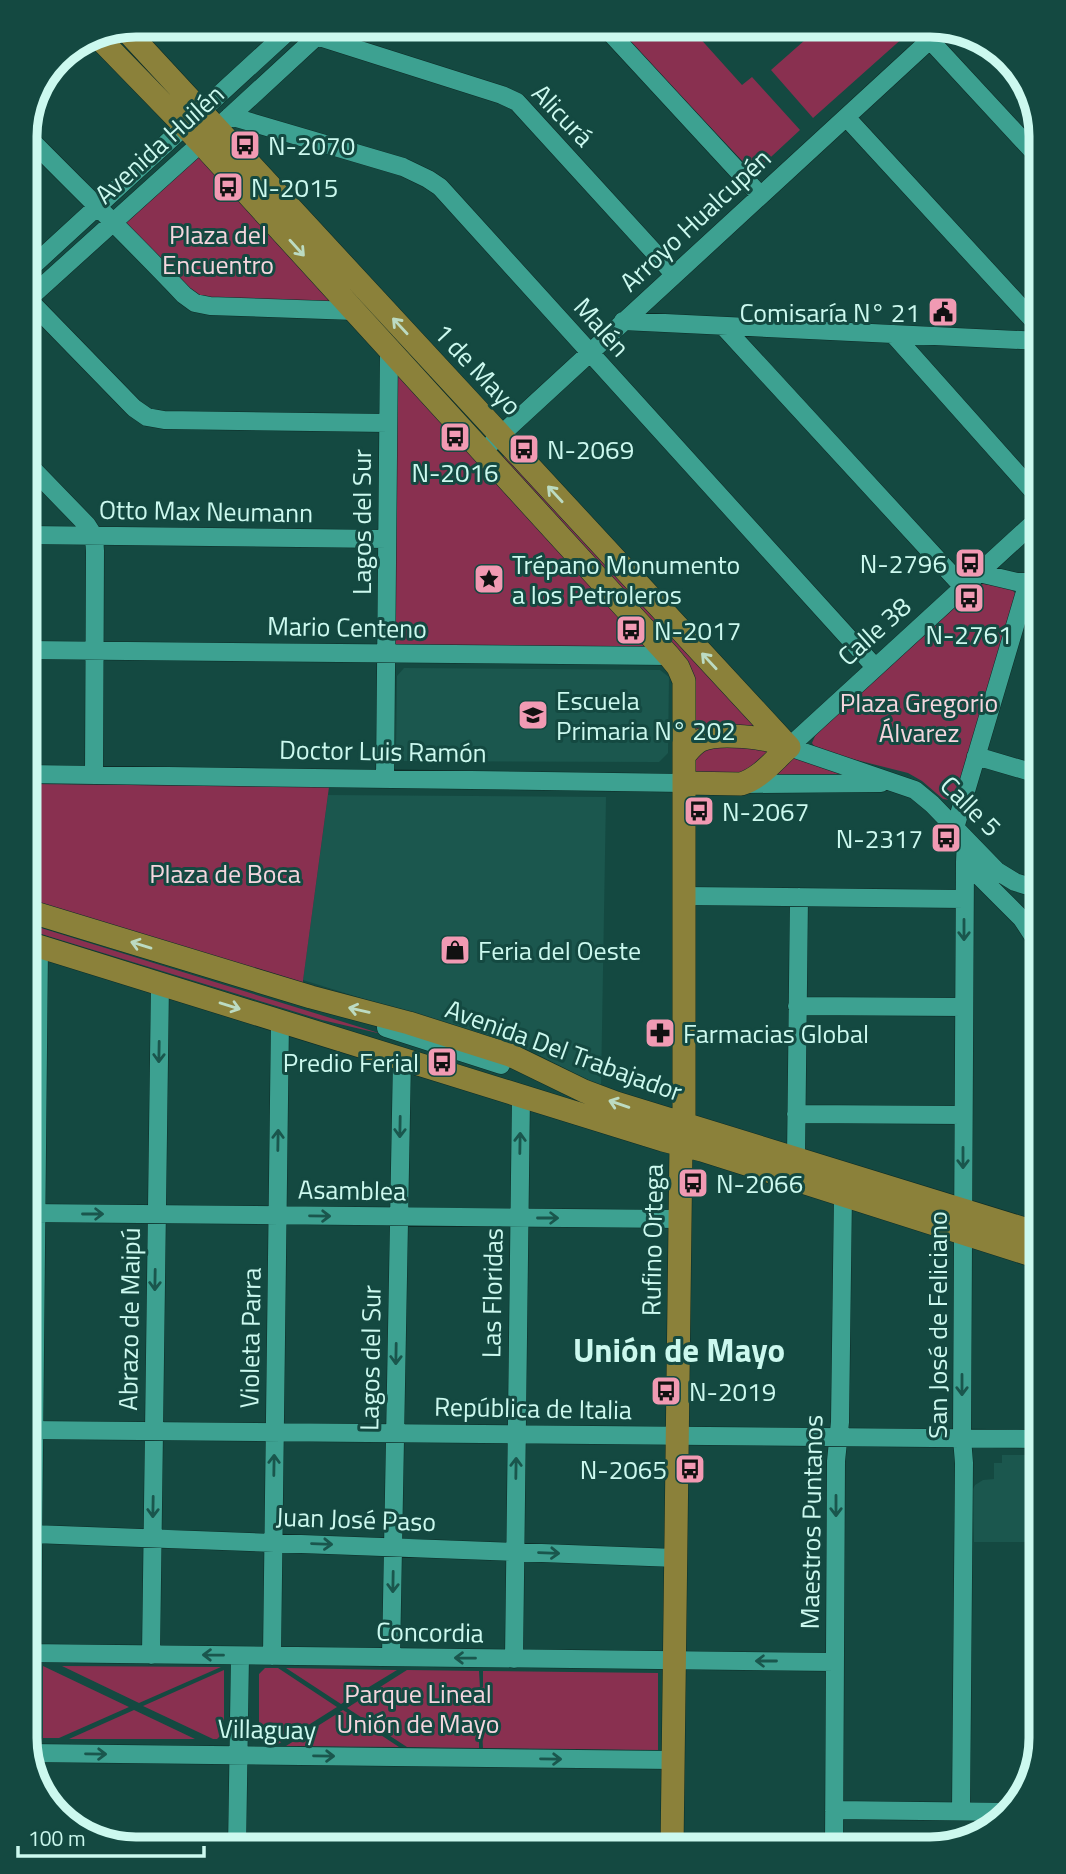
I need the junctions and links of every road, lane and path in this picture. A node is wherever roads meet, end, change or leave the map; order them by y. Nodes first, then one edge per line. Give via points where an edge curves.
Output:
1 (131, 37) edge
2 (282, 37) edge
3 (315, 37) edge
4 (341, 37) edge
5 (614, 37) edge
6 (927, 37) edge
7 (933, 37) edge
8 (930, 40) junction
9 (104, 42) edge
10 (846, 117) junction
11 (192, 118) junction
12 (216, 129) junction
13 (37, 146) edge
14 (1029, 147) edge
15 (760, 195) junction
16 (96, 207) junction
17 (114, 222) junction
18 (37, 261) edge
19 (674, 274) junction
20 (37, 289) edge
21 (37, 310) edge
22 (355, 311) junction
23 (1029, 316) edge
24 (624, 321) junction
25 (723, 326) junction
26 (892, 334) junction
27 (1029, 340) edge
28 (389, 349) junction
29 (590, 352) junction
30 (388, 423) junction
31 (500, 434) junction
32 (484, 453) junction
33 (37, 473) edge
34 (1029, 487) edge
35 (1029, 527) edge
36 (37, 535) edge
37 (94, 536) junction
38 (387, 539) junction
39 (979, 573) junction
40 (1029, 582) edge
41 (963, 587) junction
42 (1029, 600) edge
43 (37, 650) edge
44 (94, 651) junction
45 (386, 653) junction
46 (669, 656) junction
47 (876, 667) junction
48 (789, 747) junction
49 (684, 756) junction
50 (976, 756) junction
51 (1029, 771) edge
52 (37, 774) edge
53 (94, 775) junction
54 (385, 779) junction
55 (684, 783) junction
56 (741, 783) junction
57 (896, 783) junction
58 (960, 834) junction
59 (965, 862) junction
60 (1029, 886) edge
61 (683, 896) junction
62 (799, 897) junction
63 (964, 899) junction
64 (37, 914) edge
65 (1029, 930) edge
66 (37, 947) edge
67 (160, 984) junction
68 (797, 1006) junction
69 (964, 1007) junction
70 (280, 1021) junction
71 (387, 1022) joint
72 (381, 1041) joint
73 (402, 1059) junction
74 (521, 1096) junction
75 (796, 1114) junction
76 (963, 1115) junction
77 (682, 1134) junction
78 (796, 1158) junction
79 (844, 1195) junction
80 (964, 1210) junction
81 (37, 1213) edge
82 (156, 1214) junction
83 (277, 1215) junction
84 (398, 1217) junction
85 (519, 1218) junction
86 (680, 1219) junction
87 (1029, 1230) edge
88 (964, 1233) junction
89 (1029, 1254) edge
90 (37, 1430) edge
91 (153, 1431) junction
92 (275, 1432) junction
93 (395, 1433) junction
94 (517, 1434) junction
95 (678, 1436) junction
96 (838, 1437) junction
97 (962, 1438) junction
98 (1029, 1439) edge
99 (37, 1534) edge
100 (152, 1538) junction
101 (273, 1543) junction
102 (393, 1547) junction
103 (515, 1552) junction
104 (676, 1558) junction
105 (37, 1653) edge
106 (151, 1655) junction
107 (240, 1656) junction
108 (272, 1656) junction
109 (391, 1657) junction
110 (514, 1659) junction
111 (675, 1661) junction
112 (835, 1662) junction
113 (39, 1753) edge
114 (239, 1755) junction
115 (673, 1760) junction
116 (834, 1810) junction
117 (961, 1811) junction
118 (996, 1812) edge
119 (237, 1837) edge
120 (672, 1837) edge
121 (834, 1837) edge

1 - 11 main road, 1 de Mayo
2 - 11 street, Avenida Huilén
3 - 12 street, Avenida Huilén
4 - 19 street, Alicurá via 517,102
5 - 15 street
6 - 8 street
7 - 8 street, Arroyo Hualcupén
8 - 10 street, Arroyo Hualcupén
8 - 14 street
9 - 11 main road, 1 de Mayo
10 - 15 street, Arroyo Hualcupén
10 - 23 street
11 - 12 main road, 1 de Mayo
11 - 16 street, Avenida Huilén
12 - 17 street, Avenida Huilén
12 -> 22 main road, 1 de Mayo
12 - 29 street, Malén via 403,167 428,179 447,194
31 -> 12 main road, 1 de Mayo
13 - 16 street
15 - 19 street, Arroyo Hualcupén
16 - 17 street
16 - 18 street, Avenida Huilén
17 - 20 street, Avenida Huilén
17 - 22 street via 195,303
19 - 24 street, Arroyo Hualcupén
21 - 30 street via 147,417
22 - 28 main road, 1 de Mayo
24 - 25 street
24 - 29 street, Arroyo Hualcupén
25 - 26 street
25 - 41 street
26 - 27 street
26 - 34 street
28 - 30 street, Lagos del Sur
28 - 32 main road, 1 de Mayo
29 - 31 street, Arroyo Hualcupén
29 - 47 street, Malén
30 - 38 street, Lagos del Sur
31 - 32 street, Arroyo Hualcupén
48 -> 31 main road, 1 de Mayo
32 - 46 main road, 1 de Mayo
33 - 37 street
35 - 39 street, Calle 38
36 - 37 street, Otto Max Neumann
37 - 38 street, Otto Max Neumann
37 - 44 street
38 - 45 street, Lagos del Sur
39 - 40 street
39 - 41 street, Calle 38
41 - 47 street, Calle 38
42 - 50 street, San José de Feliciano
43 - 44 street, Mario Centeno
44 - 45 street, Mario Centeno
44 - 53 street
45 - 46 street, Mario Centeno
45 - 54 street, Lagos del Sur
46 - 49 main road, 1 de Mayo via 684,681
47 - 48 street, Calle 38
48 - 49 main road, Calle 5 via 758,738 708,738
48 - 56 main road, Calle 38 via 756,777
48 - 57 street, Calle 5
49 - 55 main road, Rufino Ortega
50 - 51 street
50 - 58 street, San José de Feliciano
52 - 53 street, Doctor Luis Ramón
53 - 54 street, Doctor Luis Ramón
54 - 55 street, Doctor Luis Ramón
55 - 56 main road, Doctor Luis Ramón
55 - 61 main road, Rufino Ortega
56 - 57 street, Calle 5
57 - 58 street, Calle 5 via 924,796
58 - 59 street, San José de Feliciano
58 - 60 street, Calle 5 via 1004,877
59 - 63 street, San José de Feliciano
59 - 65 street
61 - 62 street
61 - 77 main road, Rufino Ortega
62 - 63 street
62 - 68 street
63 -> 69 street, San José de Feliciano
77 -> 64 main road, Avenida Del Trabajador via 510,1055
66 - 67 main road, Avenida Del Trabajador
67 -> 70 main road, Avenida Del Trabajador
67 -> 82 street, Abrazo de Maipú
68 - 69 street
68 - 75 street
69 - 76 street, San José de Feliciano
70 - 73 main road, Avenida Del Trabajador
83 -> 70 street, Violeta Parra
71 - 71 street via 386,1028 501,1065 503,1059
72 - 72 street via 379,1046 495,1083 497,1077
73 - 74 main road, Avenida Del Trabajador
73 -> 84 street, Lagos del Sur
74 - 77 main road, Avenida Del Trabajador
85 -> 74 street, Las Floridas
75 - 76 street
75 - 78 street
76 -> 80 street, San José de Feliciano
77 - 78 main road, Avenida Del Trabajador
77 - 79 main road, Avenida Del Trabajador
77 - 86 main road, Rufino Ortega
78 - 80 main road, Avenida Del Trabajador
79 - 88 main road, Avenida Del Trabajador
79 - 96 street, Maestros Puntanos
80 - 87 main road, Avenida Del Trabajador
80 - 88 street, San José de Feliciano
81 -> 82 street, Asamblea
82 - 83 street, Asamblea
82 -> 91 street, Abrazo de Maipú
83 -> 84 street, Asamblea
83 - 92 street, Violeta Parra
84 - 85 street, Asamblea
84 -> 93 street, Lagos del Sur
85 -> 86 street, Asamblea
85 - 94 street, Las Floridas
86 - 95 main road, Rufino Ortega
88 - 89 main road, Avenida Del Trabajador
88 -> 97 street, San José de Feliciano
90 - 91 street, República de Italia
91 - 92 street, República de Italia
91 -> 100 street, Abrazo de Maipú
92 - 93 street, República de Italia
101 -> 92 street, Violeta Parra
93 - 94 street, República de Italia
93 - 102 street, Lagos del Sur
94 - 95 street, República de Italia
103 -> 94 street, Las Floridas
95 - 96 street, República de Italia
95 - 104 main road, Rufino Ortega
96 - 97 street, República de Italia
96 -> 112 street, Maestros Puntanos
97 - 98 street, República de Italia
97 - 117 street, San José de Feliciano
99 - 100 street, Juan José Paso
100 - 101 street, Juan José Paso
100 - 106 street, Abrazo de Maipú
101 -> 102 street, Juan José Paso
101 - 108 street, Violeta Parra
102 - 103 street, Juan José Paso
102 -> 109 street, Lagos del Sur
103 -> 104 street, Juan José Paso
103 - 110 street, Las Floridas
104 - 111 main road, Rufino Ortega
105 - 106 street, Concordia
107 -> 106 street, Concordia
107 - 108 street, Concordia
107 - 114 street
108 - 109 street, Concordia
110 -> 109 street, Concordia
110 - 111 street, Concordia
112 -> 111 street, Concordia
111 - 115 main road, Rufino Ortega
112 - 116 street, Maestros Puntanos
113 -> 114 street, Villaguay
114 -> 115 street, Villaguay
114 - 119 street
115 - 120 main road, Rufino Ortega
116 - 117 street
116 - 121 street, Maestros Puntanos
117 - 118 street

